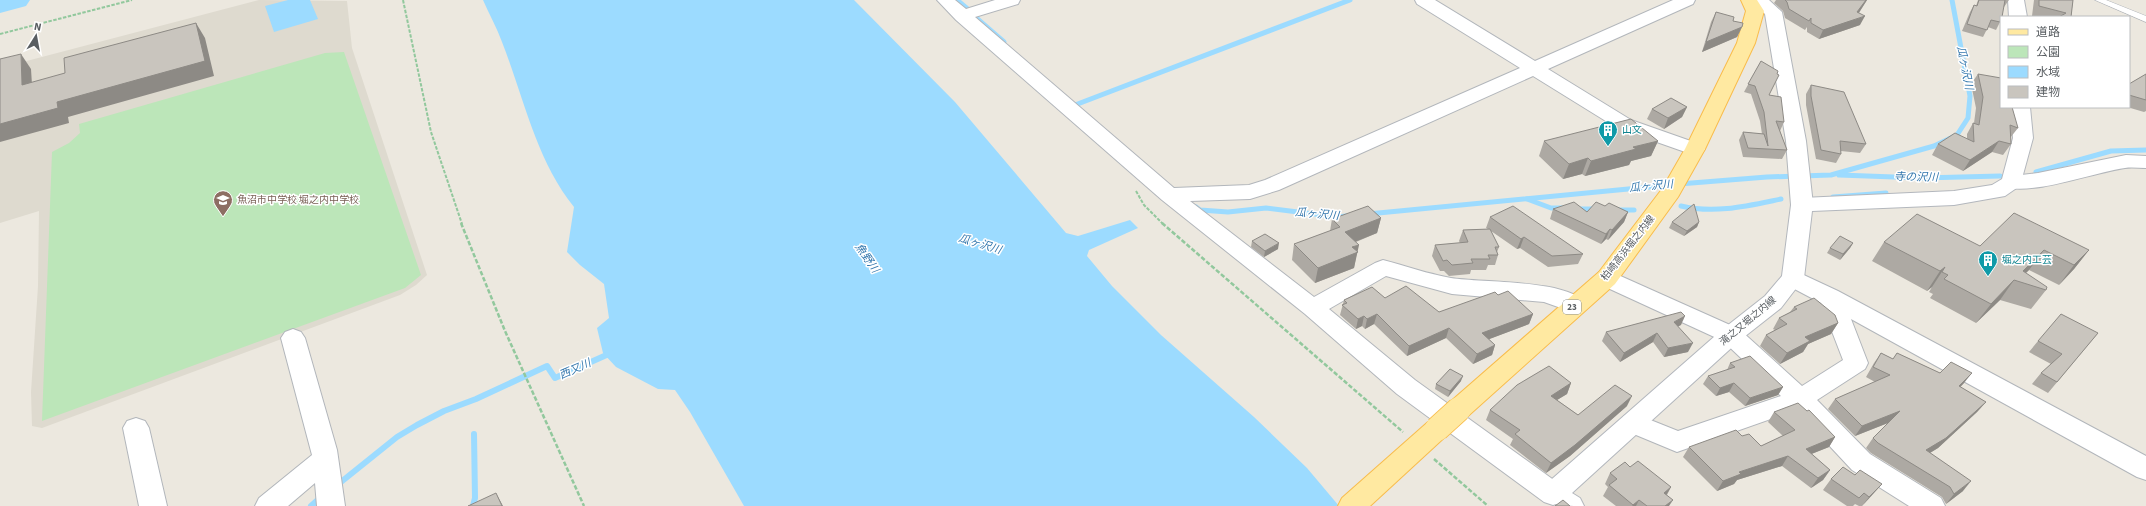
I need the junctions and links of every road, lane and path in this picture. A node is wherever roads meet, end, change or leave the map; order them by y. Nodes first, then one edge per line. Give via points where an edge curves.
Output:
1 (132, 0) edge
2 (403, 0) edge
3 (945, 0) edge
4 (1012, 0) edge
5 (1423, 0) edge
6 (1687, 0) edge
7 (1749, 0) edge
8 (1759, 0) edge
9 (2016, 0) edge
10 (2099, 0) edge
11 (962, 16) junction
12 (2018, 16) edge
13 (2146, 19) edge
14 (0, 34) edge
15 (1533, 68) junction
16 (2020, 108) edge
17 (1695, 149) junction
18 (2146, 162) edge
19 (2011, 182) junction
20 (1800, 185) junction
21 (1138, 188) dead end
22 (1169, 195) junction
23 (1607, 278) junction
24 (1793, 278) junction
25 (1830, 297) junction
26 (1575, 304) junction
27 (1313, 308) junction
28 (1731, 335) junction
29 (293, 338) dead end
30 (1800, 399) junction
31 (1633, 423) junction
32 (136, 428) dead end
33 (1416, 450) junction
34 (325, 463) junction
35 (2146, 469) edge
36 (1562, 500) edge
37 (330, 505) edge
38 (153, 506) edge
39 (269, 506) edge
40 (584, 506) edge
41 (1352, 506) edge
42 (1488, 506) edge
43 (1931, 506) edge

1 - 14 path
2 - 40 path via 417,74 436,150 480,272
3 - 11 street
4 - 11 street
5 - 15 street
6 - 15 street
7 - 17 main road, 柏崎高浜堀之内線 / 23 via 1755,11 1746,43
8 - 20 street via 1773,12 1796,141
9 - 12 street
10 - 13 lane
11 - 22 street
15 - 17 street via 1624,124
15 - 22 street via 1250,192
16 - 19 street via 2023,138
17 - 23 main road, 柏崎高浜堀之内線 / 23 via 1676,184
18 - 19 street via 2126,161 2038,180
19 - 20 street via 1998,192 1954,198
20 - 24 street
21 - 33 path via 1136,192 1144,205 1166,227
22 - 27 street
23 - 26 main road, 柏崎高浜堀之内線 / 23
23 - 28 street
24 - 25 street
24 - 28 street, 滝之又堀之内線 via 1773,302
25 - 30 street via 1856,363
25 - 35 street
26 - 27 street via 1547,294 1452,286 1383,268
26 - 33 main road, 柏崎高浜堀之内線 / 23, bridge
27 - 36 street via 1406,387
28 - 30 street
28 - 31 street, 滝之又堀之内線
29 - 34 street via 324,450
30 - 31 street via 1677,442
30 - 43 street via 1861,462
31 - 36 street, 滝之又堀之内線
32 - 38 street
33 - 41 main road, 柏崎高浜堀之内線 / 23
33 - 42 path
34 - 37 street
34 - 39 street

